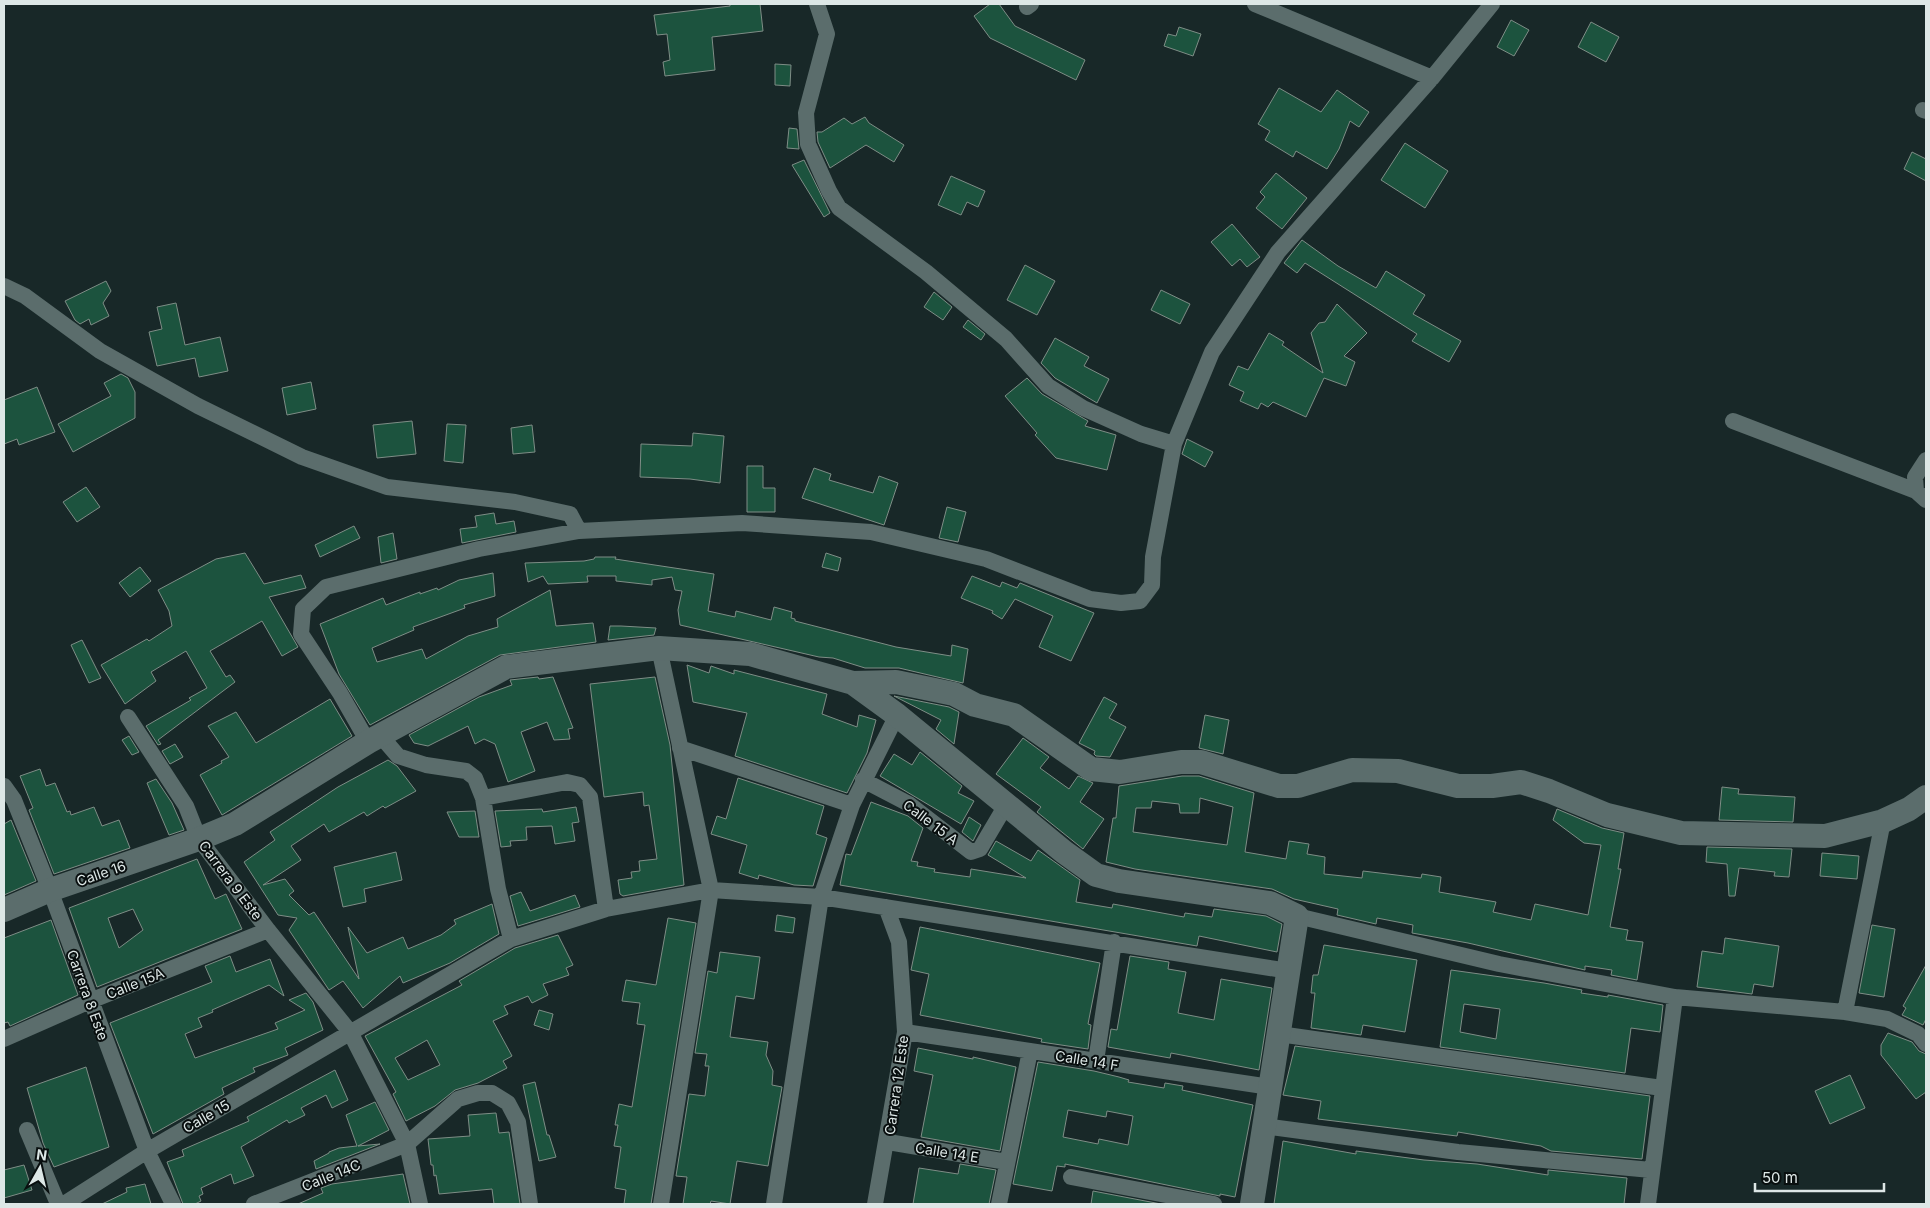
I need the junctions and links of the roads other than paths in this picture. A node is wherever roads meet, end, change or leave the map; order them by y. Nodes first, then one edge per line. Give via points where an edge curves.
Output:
1 (817, 4) edge
2 (1256, 4) edge
3 (1492, 4) edge
4 (1432, 78) junction
5 (4, 286) edge
6 (1733, 421) dead end
7 (1174, 444) junction
8 (1926, 460) edge
9 (1921, 496) edge
10 (579, 531) junction
11 (660, 648) junction
12 (853, 683) junction
13 (896, 715) junction
14 (128, 717) dead end
15 (374, 738) junction
16 (680, 748) junction
17 (863, 780) junction
18 (4, 786) edge
19 (1926, 797) edge
20 (482, 798) junction
21 (852, 805) junction
22 (1006, 805) junction
23 (1883, 821) junction
24 (199, 839) junction
25 (50, 890) junction
26 (711, 890) junction
27 (820, 897) junction
28 (886, 908) junction
29 (606, 909) junction
30 (4, 910) edge
31 (1298, 916) junction
32 (268, 930) junction
33 (511, 939) junction
34 (1114, 942) junction
35 (1289, 971) junction
36 (1675, 997) junction
37 (90, 1001) junction
38 (1845, 1012) junction
39 (350, 1032) junction
40 (904, 1032) junction
41 (1279, 1034) junction
42 (4, 1039) edge
43 (1926, 1044) edge
44 (1030, 1051) junction
45 (1096, 1061) junction
46 (1270, 1087) junction
47 (1662, 1088) junction
48 (1264, 1126) junction
49 (27, 1130) dead end
50 (888, 1142) junction
51 (406, 1144) junction
52 (147, 1151) junction
53 (1007, 1162) junction
54 (1651, 1170) junction
55 (1071, 1177) dead end
56 (58, 1204) edge
57 (64, 1204) edge
58 (173, 1204) edge
59 (254, 1204) edge
60 (420, 1204) edge
61 (530, 1204) edge
62 (661, 1204) edge
63 (774, 1204) edge
64 (875, 1204) edge
65 (999, 1204) edge
66 (1214, 1204) edge
67 (1252, 1204) edge
68 (1648, 1204) edge

1 - 7 street via 827,34 806,113 808,144 839,208 926,272 1006,339 1048,386 1083,408 1141,434
2 - 4 street
3 - 4 street
4 - 7 street via 1278,252 1212,352
5 - 10 street via 25,296 100,351 198,406 302,456 387,487 515,502 570,514
6 - 9 street
7 - 10 street via 1153,557 1152,585 1140,601 1121,603 1090,599 986,559 871,532 742,523
8 - 9 street via 1915,477
10 - 15 street via 479,549 326,587 303,609 301,634
11 - 12 main road, Calle 16 via 750,654
11 - 15 main road, Calle 16 via 506,667
11 - 16 street
12 - 13 main road
12 - 23 main road via 896,682 954,694 975,705 1014,715 1091,769 1120,772 1201,762 1278,786 1298,786 1352,770 1398,772 1458,786 1521,782 1607,815 1681,833 1825,836
13 - 17 street
13 - 22 main road
14 - 24 street, Carrera 9 Este via 186,806
15 - 20 street via 398,756 426,765 466,771 475,778
15 - 24 main road, Calle 16 via 242,819
16 - 21 street
16 - 26 street
17 - 21 street
17 - 22 street, Calle 15 A via 909,804 971,852 980,849
18 - 25 street, Carrera 8 Este via 14,800
19 - 23 main road
20 - 29 street via 567,782 580,785 590,797
20 - 33 street via 498,889
21 - 27 street
22 - 31 main road via 1096,875 1270,903
23 - 38 street
24 - 25 main road, Calle 16
24 - 32 street, Carrera 9 Este
25 - 30 main road, Calle 16
25 - 37 street, Carrera 8 Este
26 - 27 street, Calle 15
26 - 29 street, Calle 15
26 - 62 street
27 - 28 street, Calle 15
27 - 63 street
28 - 34 street, Calle 15
28 - 40 street, Carrera 12 Este via 899,942
29 - 33 street, Calle 15
31 - 35 main road
31 - 36 street via 1499,964
32 - 37 street, Calle 15A
32 - 39 street, Carrera 9 Este
33 - 39 street, Calle 15
34 - 35 street, Calle 15
34 - 45 street
35 - 41 main road
36 - 38 street
36 - 47 street
37 - 42 street, Calle 15A
37 - 52 street, Carrera 8 Este
38 - 43 street via 1887,1019 1918,1034
39 - 51 street, Carrera 9 Este
39 - 52 street, Calle 15
40 - 44 street, Calle 14 F
40 - 50 street, Carrera 12 Este
41 - 46 main road
41 - 47 street
44 - 45 street, Calle 14 F
44 - 53 street
45 - 46 street, Calle 14 F
46 - 48 main road
47 - 54 street
48 - 54 street via 1458,1152
48 - 67 main road
49 - 56 street
50 - 53 street, Calle 14 E
50 - 64 street, Carrera 12 Este
51 - 59 street, Calle 14C
51 - 60 street, Carrera 9 Este
51 - 61 street, Calle 14C via 458,1098 492,1093 508,1103 518,1122
52 - 57 street, Calle 15
52 - 58 street, Carrera 8 Este
53 - 65 street
54 - 68 street
55 - 66 street

